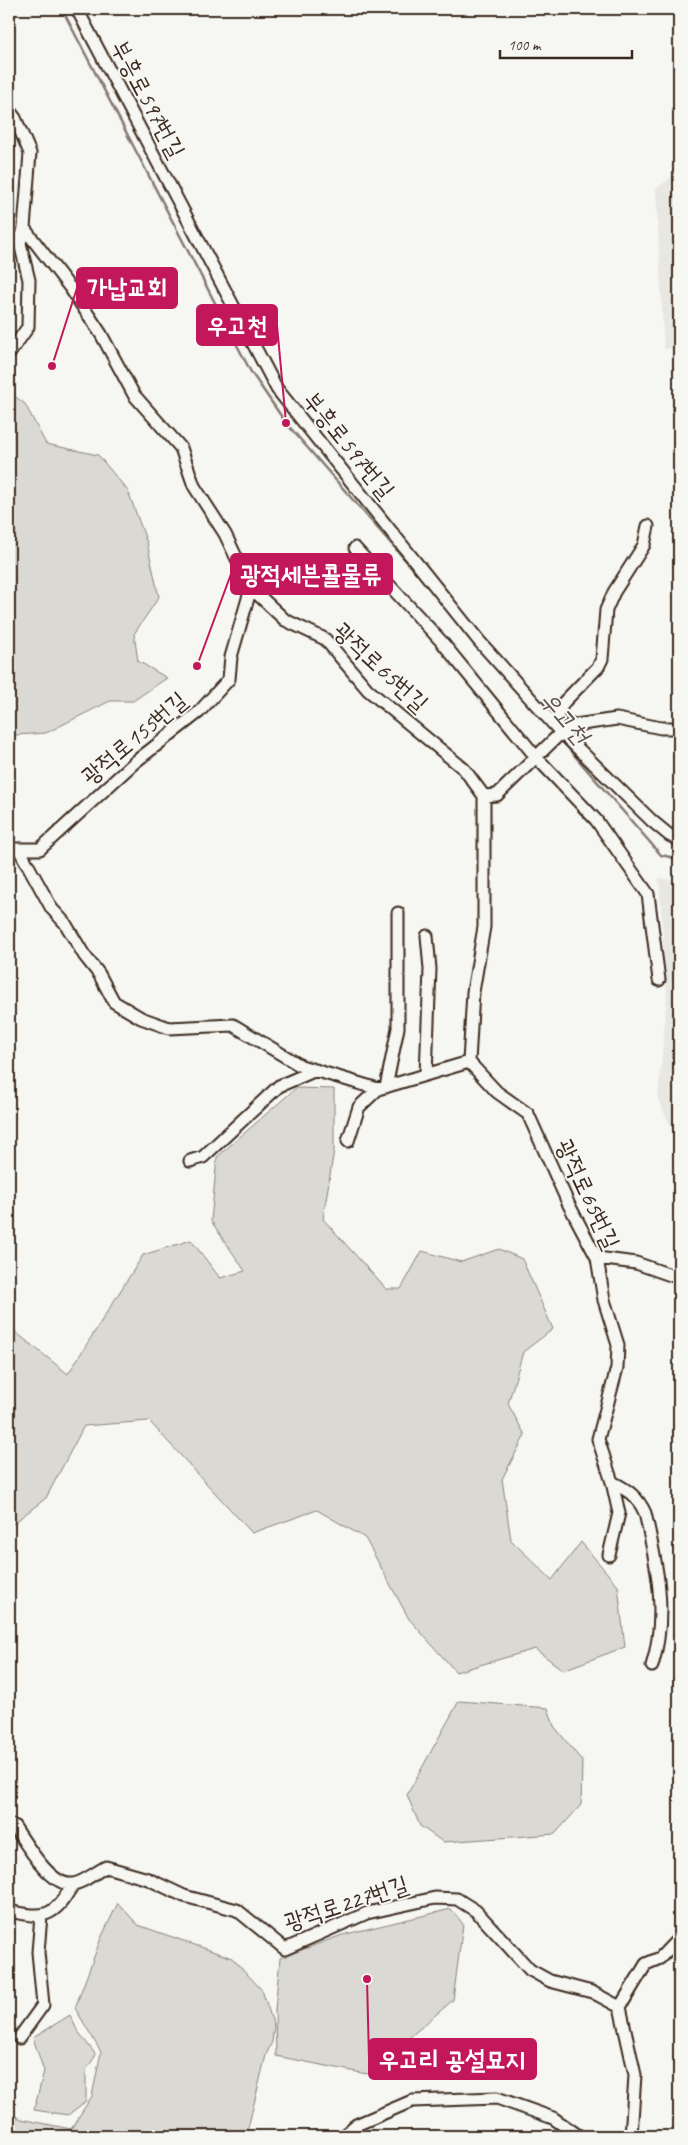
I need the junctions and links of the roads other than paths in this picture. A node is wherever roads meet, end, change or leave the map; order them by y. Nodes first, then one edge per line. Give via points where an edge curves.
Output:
1 (77, 9) edge
2 (9, 110) edge
3 (24, 228) junction
4 (9, 236) edge
5 (20, 243) junction
6 (9, 354) edge
7 (648, 526) dead end
8 (355, 548) dead end
9 (251, 588) junction
10 (679, 728) edge
11 (559, 731) junction
12 (538, 756) junction
13 (484, 796) junction
14 (679, 840) edge
15 (14, 849) edge
16 (398, 913) dead end
17 (426, 936) dead end
18 (659, 980) dead end
19 (469, 1062) junction
20 (316, 1070) junction
21 (426, 1075) junction
22 (382, 1088) junction
23 (348, 1141) dead end
24 (190, 1161) dead end
25 (597, 1258) junction
26 (679, 1278) edge
27 (612, 1482) junction
28 (609, 1555) dead end
29 (652, 1666) dead end
30 (9, 1824) edge
31 (73, 1884) junction
32 (9, 1911) edge
33 (41, 1916) junction
34 (679, 1938) edge
35 (620, 2007) junction
36 (19, 2038) dead end
37 (343, 2136) edge
38 (579, 2136) edge
39 (631, 2136) edge

1 - 11 street, 부흥로597번길 via 276,389 478,641
2 - 3 street via 30,153
3 - 5 street
3 - 9 street, 광적로65번길 via 76,296 134,395 181,448 194,486 225,534
4 - 5 street
5 - 6 street via 29,280 28,327
7 - 11 street via 644,545 606,610 602,658 564,702 558,713
8 - 12 street via 441,641
9 - 13 street, 광적로65번길 via 285,620 325,639 368,690 464,769
9 - 15 street, 광적로155번길 via 231,657 229,679 199,712 135,762 40,849
10 - 11 street via 617,719 568,726
11 - 12 street
11 - 14 street, 부흥로597번길 via 652,821
12 - 13 street via 497,795
12 - 18 street via 596,820 648,894
13 - 19 street via 484,928 473,992
15 - 20 street via 99,974 114,1002 141,1018 169,1028 232,1025 301,1066
16 - 22 street via 398,1028
17 - 21 street via 430,969
19 - 21 street
19 - 25 street, 광적로65번길 via 497,1092 528,1114
20 - 22 street
20 - 24 street via 279,1086 203,1157
21 - 22 street
22 - 23 street via 359,1107
25 - 26 street via 636,1263
25 - 27 street, 광적로65번길 via 604,1300 618,1345 617,1368 598,1438
27 - 28 street via 619,1512
27 - 29 street via 639,1500 650,1534 662,1607 658,1646
30 - 31 street via 14,1826 49,1874 61,1882
31 - 33 street via 56,1909
31 - 35 street, 광적로227번길 via 106,1867 148,1879 184,1896 237,1910 284,1949 367,1913 435,1898 457,1899 476,1911 530,1970 550,1981 592,1992
32 - 33 street
33 - 36 street via 38,1952 43,2005
34 - 35 street via 660,1958 646,1964
35 - 39 street via 635,2076
37 - 38 street via 356,2125 412,2101 497,2098 553,2118

